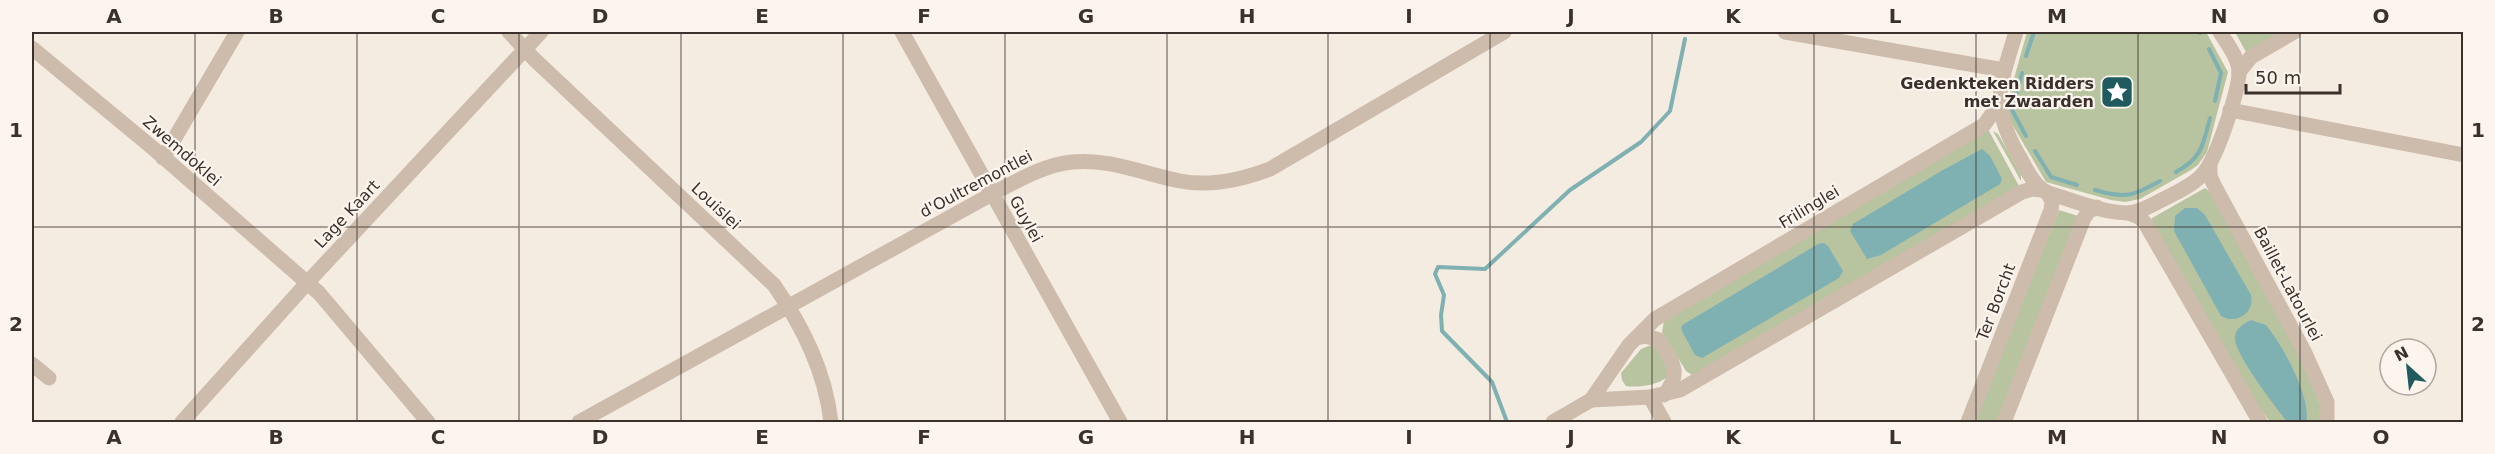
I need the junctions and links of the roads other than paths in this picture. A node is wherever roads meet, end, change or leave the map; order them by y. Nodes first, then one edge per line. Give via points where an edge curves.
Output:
1 (237, 32) edge
2 (509, 32) edge
3 (541, 32) edge
4 (902, 32) edge
5 (1504, 32) edge
6 (1785, 32) edge
7 (2016, 32) edge
8 (2220, 32) edge
9 (2294, 32) edge
10 (32, 48) edge
11 (524, 50) junction
12 (2004, 70) junction
13 (2239, 72) junction
14 (1999, 104) junction
15 (2229, 110) junction
16 (2463, 156) edge
17 (163, 158) junction
18 (2210, 166) junction
19 (2045, 192) junction
20 (992, 194) junction
21 (2097, 207) junction
22 (2129, 213) junction
23 (307, 283) junction
24 (789, 307) junction
25 (1636, 339) junction
26 (32, 364) edge
27 (49, 378) dead end
28 (1657, 396) junction
29 (1591, 400) junction
30 (182, 423) edge
31 (428, 423) edge
32 (579, 423) edge
33 (831, 423) edge
34 (1120, 423) edge
35 (1553, 423) edge
36 (1664, 423) edge
37 (1968, 423) edge
38 (2004, 423) edge
39 (2260, 423) edge
40 (2327, 423) edge

1 - 17 street
2 - 11 street, Louislei
3 - 11 street, Lage Kaart
4 - 20 street, Guylei
5 - 20 street, d'Oultremontlei via 1270,169 1246,178 1181,182 1112,163 1071,162 1046,167
6 - 12 street
7 - 12 street
8 - 13 street
9 - 13 street via 2251,57
10 - 17 street, Zwemdoklei
11 - 23 street, Lage Kaart
11 - 24 street, Louislei via 774,285
12 - 14 street
13 - 15 street
14 - 19 street via 2004,128 2015,151
14 - 25 street, Frilinglei via 1984,125 1655,319
15 - 16 street
15 - 18 street
17 - 23 street, Zwemdoklei
18 - 22 street via 2173,194
18 - 40 street, Baillet-Latourlei via 2214,185 2304,351 2327,402
19 - 21 street, Frilinglei
19 - 28 street, Frilinglei via 2022,192 1697,382
19 - 37 street, Ter Borcht via 2052,202 2051,210
20 - 24 street, d'Oultremontlei
20 - 34 street, Guylei
21 - 22 street, Frilinglei
21 - 38 street via 2084,218
22 - 39 street via 2145,223
23 - 30 street, Lage Kaart
23 - 31 street, Zwemdoklei via 331,306
24 - 32 street, d'Oultremontlei
24 - 33 street, Louislei via 818,366
25 - 28 street via 1646,336 1659,340 1674,366 1675,377
25 - 29 street, Frilinglei
26 - 27 street
28 - 29 street, Frilinglei
28 - 36 street
29 - 35 street, Frilinglei

